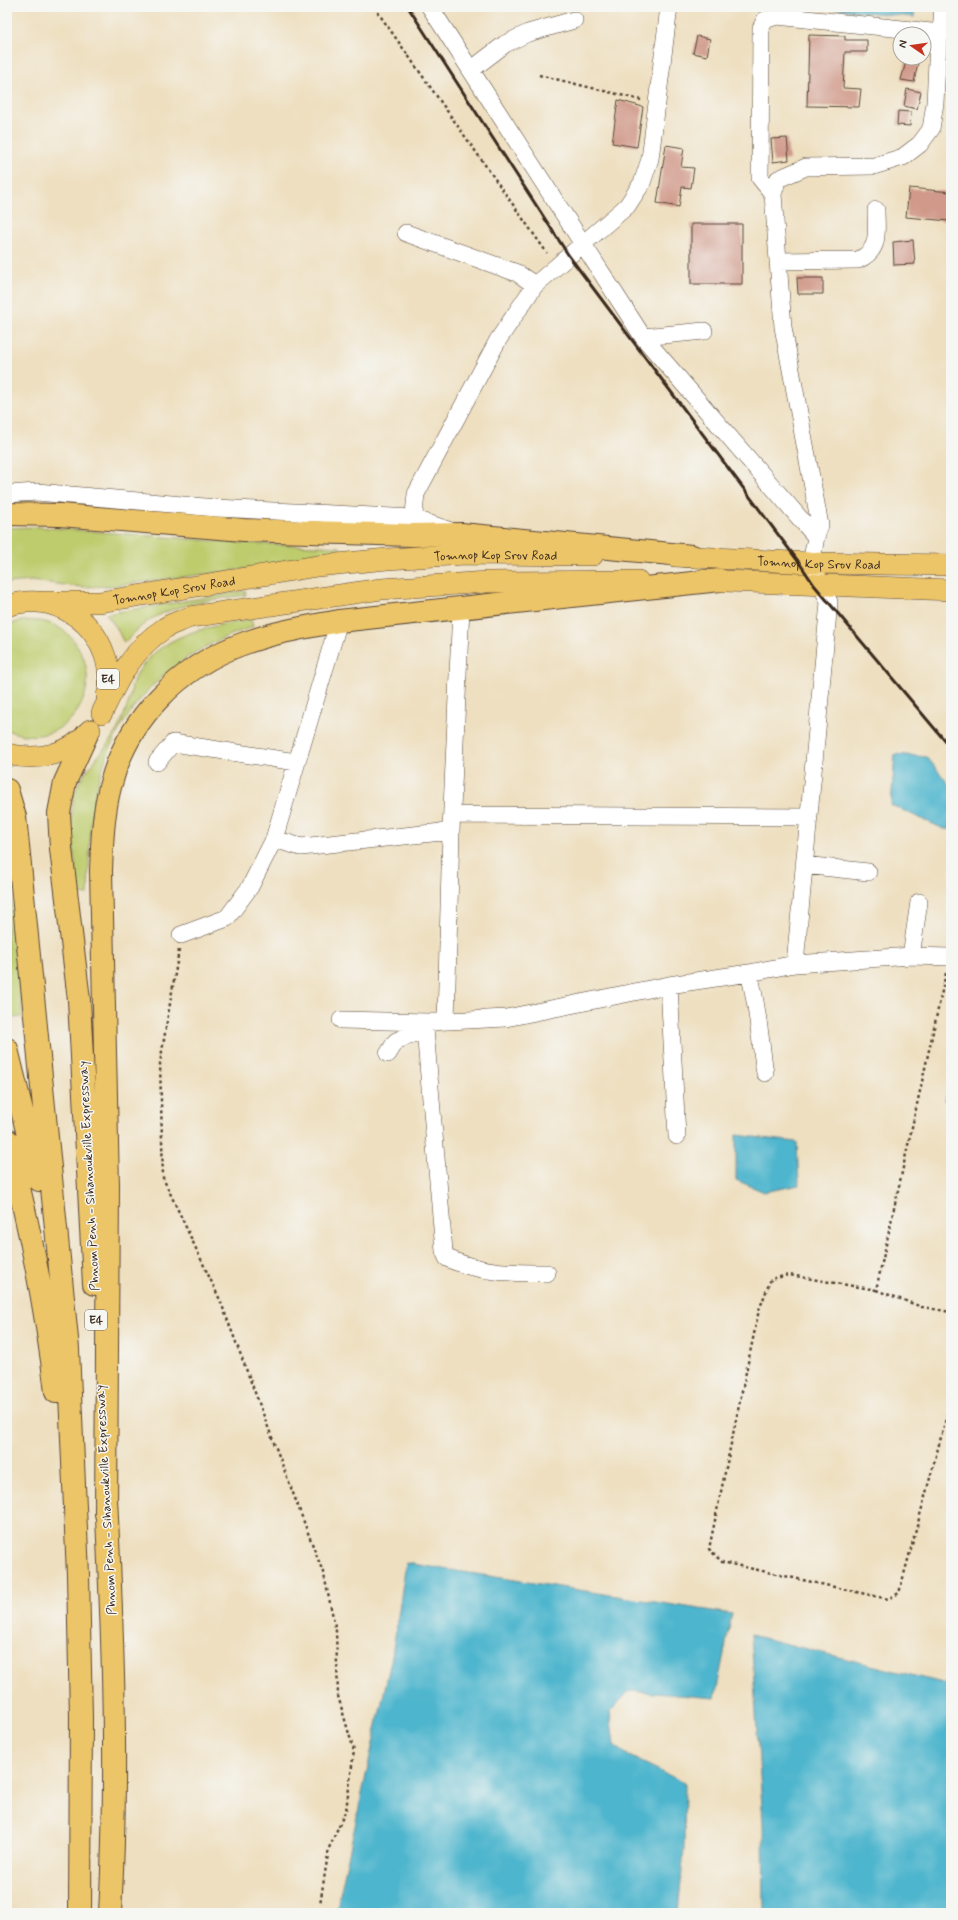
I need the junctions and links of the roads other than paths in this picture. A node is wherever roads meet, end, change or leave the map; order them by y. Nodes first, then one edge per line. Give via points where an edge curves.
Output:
1 (430, 7) edge
2 (669, 7) edge
3 (943, 7) edge
4 (574, 20) dead end
5 (943, 39) edge
6 (471, 70) junction
7 (773, 194) junction
8 (876, 210) dead end
9 (406, 233) dead end
10 (583, 244) junction
11 (778, 261) junction
12 (535, 285) junction
13 (704, 331) dead end
14 (643, 337) junction
15 (7, 494) edge
16 (7, 514) edge
17 (412, 527) junction
18 (816, 538) junction
19 (692, 556) junction
20 (810, 563) junction
21 (951, 565) edge
22 (720, 580) junction
23 (822, 585) junction
24 (951, 590) edge
25 (11, 602) edge
26 (43, 602) junction
27 (461, 608) junction
28 (339, 621) junction
29 (102, 713) junction
30 (87, 734) junction
31 (7, 754) edge
32 (157, 762) dead end
33 (296, 762) junction
34 (7, 790) edge
35 (808, 817) junction
36 (452, 823) junction
37 (274, 839) junction
38 (804, 866) junction
39 (868, 872) dead end
40 (919, 902) dead end
41 (181, 935) road end
42 (911, 956) junction
43 (949, 957) road end
44 (795, 964) junction
45 (749, 973) junction
46 (669, 985) junction
47 (341, 1020) dead end
48 (433, 1024) junction
49 (7, 1049) edge
50 (388, 1054) dead end
51 (765, 1073) dead end
52 (677, 1136) dead end
53 (7, 1140) edge
54 (547, 1273) dead end
55 (68, 1349) junction
56 (106, 1514) junction
57 (78, 1575) junction
58 (80, 1913) edge
59 (110, 1913) edge

1 - 6 street
2 - 10 street via 650,159 642,183 627,206
3 - 5 street
4 - 6 street via 528,33 505,44
5 - 7 street via 931,129 920,144 903,157 874,166 806,167 778,179
5 - 7 street via 776,16 765,20 761,28 760,178
6 - 10 street
7 - 11 street
8 - 11 street via 876,238 874,248 868,256 858,260
9 - 12 street via 517,273
10 - 12 street
10 - 14 street
11 - 18 street via 783,327 820,525
12 - 17 street via 498,340 416,494
13 - 14 street
14 - 18 street
15 - 17 street via 37,492
16 - 17 highway via 60,515 244,530
17 - 19 highway
18 - 20 street
19 - 20 main road, Tomnop Kop Srov Road
19 - 26 main road, Tomnop Kop Srov Road via 465,554 316,566 100,602
20 - 21 main road, Tomnop Kop Srov Road
20 - 23 street
22 - 23 main road, Tomnop Kop Srov Road
22 - 27 highway
22 - 29 main road, Tomnop Kop Srov Road via 480,582 381,590 190,617 165,628 141,648 121,673
23 - 24 main road, Tomnop Kop Srov Road
23 - 35 street via 829,602
25 - 26 main road, E4
26 - 29 main road, E4 via 71,612 86,623 100,642 108,666 109,690
27 - 28 highway
27 - 36 street
28 - 33 street
28 - 56 highway via 287,630 244,643 190,670 168,687 148,709 122,753 110,787 104,822 101,871 108,1186
29 - 30 main road, E4
30 - 31 main road, E4 via 69,748 47,756 24,758
30 - 56 highway, Phnom Penh - Sihanoukville Expressway / E4 via 65,782 59,813 79,1000
32 - 33 street via 173,742
33 - 37 street
34 - 55 highway, E4 via 15,817
35 - 36 street
35 - 38 street
36 - 37 street via 301,847
36 - 48 street
37 - 41 street via 250,887 227,918
38 - 39 street
38 - 44 street
40 - 42 street
42 - 43 street
42 - 44 street
44 - 45 street
45 - 46 street
45 - 51 street via 756,1000
46 - 48 street via 506,1018
46 - 52 street
47 - 48 street
48 - 50 street via 396,1041
48 - 54 street via 444,1251 447,1258 477,1269 506,1273
49 - 55 highway via 36,1162
53 - 57 highway via 26,1212 52,1352
55 - 57 highway, E4
56 - 59 highway, Phnom Penh - Sihanoukville Expressway / E4 via 114,1720
57 - 58 highway, E4 via 81,1717

